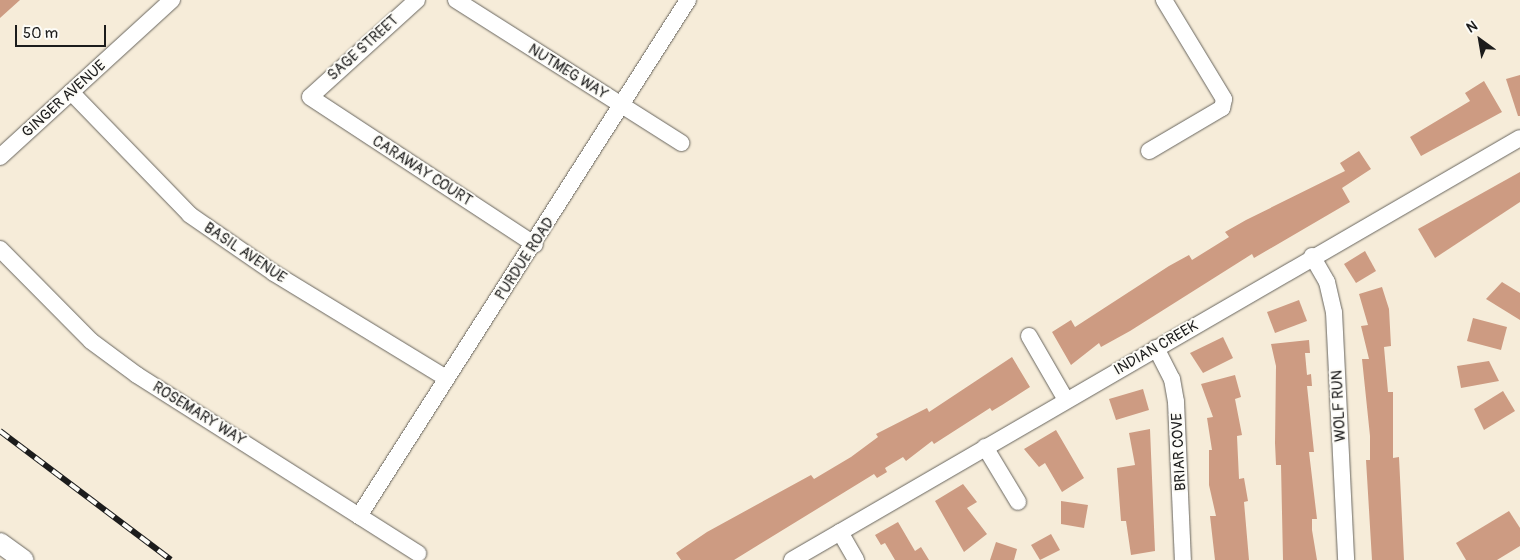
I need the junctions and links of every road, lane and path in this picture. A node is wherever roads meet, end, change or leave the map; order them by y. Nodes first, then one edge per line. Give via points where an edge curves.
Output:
1 (172, 0) edge
2 (417, 0) edge
3 (456, 0) edge
4 (688, 0) edge
5 (1164, 0) edge
6 (72, 92) junction
7 (310, 97) joint
8 (623, 106) junction
9 (1520, 138) edge
10 (681, 143) dead end
11 (1149, 152) dead end
12 (0, 157) edge
13 (535, 244) junction
14 (0, 249) edge
15 (1312, 256) junction
16 (1029, 336) dead end
17 (1156, 348) junction
18 (446, 378) junction
19 (1066, 400) junction
20 (985, 446) junction
21 (1018, 502) dead end
22 (360, 516) junction
23 (840, 532) junction
24 (0, 543) edge
25 (418, 553) dead end
26 (23, 560) edge
27 (792, 560) edge
28 (856, 560) edge
29 (1184, 560) edge
30 (1346, 560) edge

1 - 6 street, GINGER AVENUE
2 - 7 street, SAGE STREET
3 - 8 street, NUTMEG WAY
4 - 8 street, PURDUE ROAD
5 - 11 street via 1224,99 1222,108
6 - 12 street, GINGER AVENUE
6 - 18 street, BASIL AVENUE via 190,215 267,269
7 - 13 street, CARAWAY COURT
8 - 10 street, NUTMEG WAY
8 - 13 street, PURDUE ROAD
9 - 15 street, INDIAN CREEK
13 - 18 street, PURDUE ROAD
14 - 22 street, ROSEMARY WAY via 91,341
15 - 17 street, INDIAN CREEK
15 - 30 street, WOLF RUN via 1327,282 1334,312
16 - 19 street
17 - 19 street, INDIAN CREEK
17 - 29 street, BRIAR COVE via 1172,379 1176,402
18 - 22 street, PURDUE ROAD
19 - 20 street, INDIAN CREEK
20 - 21 street
20 - 23 street, INDIAN CREEK
22 - 25 street, ROSEMARY WAY
23 - 27 street, INDIAN CREEK
23 - 28 street
24 - 26 main road

